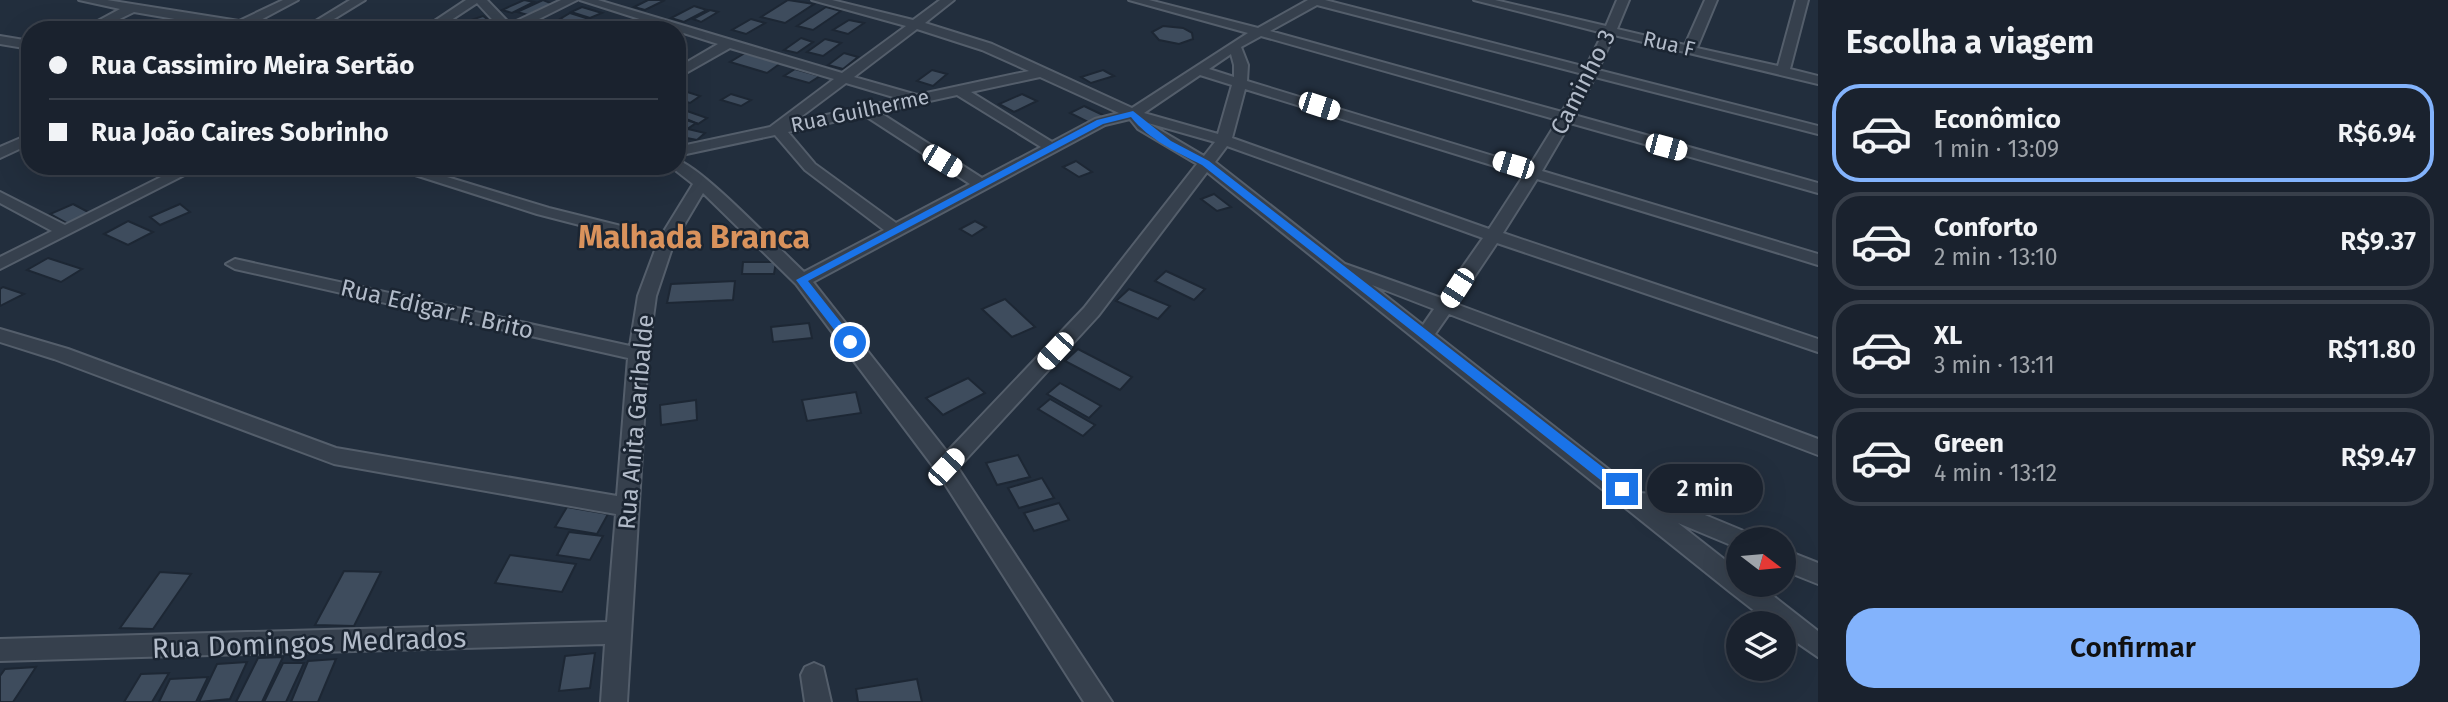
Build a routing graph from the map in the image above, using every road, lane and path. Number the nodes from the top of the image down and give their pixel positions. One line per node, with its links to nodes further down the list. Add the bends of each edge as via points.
1 (85, 0): 18 (street)
2 (289, 0): 21 (street)
3 (359, 0): 22 (street)
4 (474, 0): 23 (street)
5 (480, 0): 24 (street)
6 (571, 0): 25 (street)
7 (586, 0): 26 (street)
8 (818, 0): 27 (street)
9 (948, 0): 27 (street)
10 (1135, 0): 30 (street)
11 (1176, 0): 28 (street)
12 (1316, 0): 28 (street); 41 (street)
13 (1480, 0): 17 (street, Rua F)
14 (1623, 0): 31 (street, Caminho 3)
15 (1711, 0): 36 (street)
16 (1802, 0): 39 (street)
17 (1526, 5): 31 (street, Rua F)
18 (132, 8): 19 (street); 20 (street)
19 (105, 21)
20 (200, 21)
21 (249, 21)
22 (323, 21)
23 (442, 21)
24 (501, 21)
25 (526, 21)
26 (658, 21)
27 (916, 24): 40 (street, via 987,47); 42 (street)
28 (1275, 24): 30 (street)
29 (686, 29): 33 (street)
30 (1260, 31): 35 (street); 49 (street)
31 (1611, 31): 36 (street, Rua F); 41 (street, Caminho 3)
32 (0, 40): 34 (street)
33 (731, 42): 37 (street); 42 (street)
34 (21, 44)
35 (1234, 46): 38 (street); 43 (street, via 1241,65)
36 (1690, 49): 39 (street, Rua F)
37 (686, 69)
38 (1198, 70): 43 (street); 48 (street)
39 (1783, 71): 44 (street, Rua F)
40 (1043, 72): 45 (street, Rua Guilherme); 48 (street)
41 (1591, 73): 49 (street, Caminho 3); 51 (street)
42 (844, 76): 46 (street); 50 (street)
43 (1240, 80): 52 (street); 59 (street)
44 (1818, 80)
45 (958, 90): 46 (street, Rua Guilherme); 54 (street)
46 (915, 100): 47 (street, Rua Guilherme)
47 (866, 110): 50 (street, Rua Guilherme); 63 (street)
48 (1133, 114): 52 (street); 54 (street, via 1100,122); 57 (street, via 1168,143)
49 (1564, 120): 59 (street, Caminho 3); 64 (street)
50 (777, 128): 55 (street, Rua Guilherme); 66 (street, via 810,166)
51 (1818, 130)
52 (1224, 140): 57 (street); 68 (street)
53 (21, 142): 56 (street)
54 (1052, 148): 63 (street)
55 (686, 150)
56 (0, 153)
57 (1206, 163): 71 (street); 81 (street, via 1091,313)
58 (686, 172): 62 (street)
59 (1535, 172): 68 (street, Caminho 3); 70 (street)
60 (177, 175): 67 (street)
61 (424, 175): 69 (street)
62 (701, 183): 69 (street, Rua Anita Garibalde); 74 (street)
63 (982, 185): 66 (street)
64 (1818, 188)
65 (0, 197): 67 (street)
66 (893, 229): 74 (street)
67 (64, 231): 72 (street)
68 (1491, 235): 75 (street, Caminho 3); 78 (street)
69 (666, 242): 79 (street, Rua Anita Garibalde, via 647,296)
70 (1818, 260)
71 (1329, 262): 75 (street); 77 (street)
72 (0, 264)
73 (236, 264): 79 (street, Rua Edigar F. Brito)
74 (802, 280): 81 (street)
75 (1445, 306): 77 (street, Caminho 3); 80 (street)
76 (0, 335): 83 (street, via 334,456)
77 (1424, 337): 82 (street)
78 (1818, 346)
79 (638, 355): 83 (street, Rua Anita Garibalde)
80 (1818, 447)
81 (946, 467): 95 (street)
82 (1622, 489): 84 (street); 86 (street)
83 (629, 507): 89 (street, Rua Anita Garibalde)
84 (1726, 534)
85 (1796, 565): 87 (street)
86 (1726, 574)
87 (1818, 574)
88 (1755, 597): 90 (street)
89 (617, 634): 91 (street, Rua Domingos Medrados); 93 (street, Rua Anita Garibalde)
90 (1818, 646)
91 (0, 650)
92 (814, 675): 94 (street)
93 (614, 702)
94 (818, 702)
95 (1099, 702)

